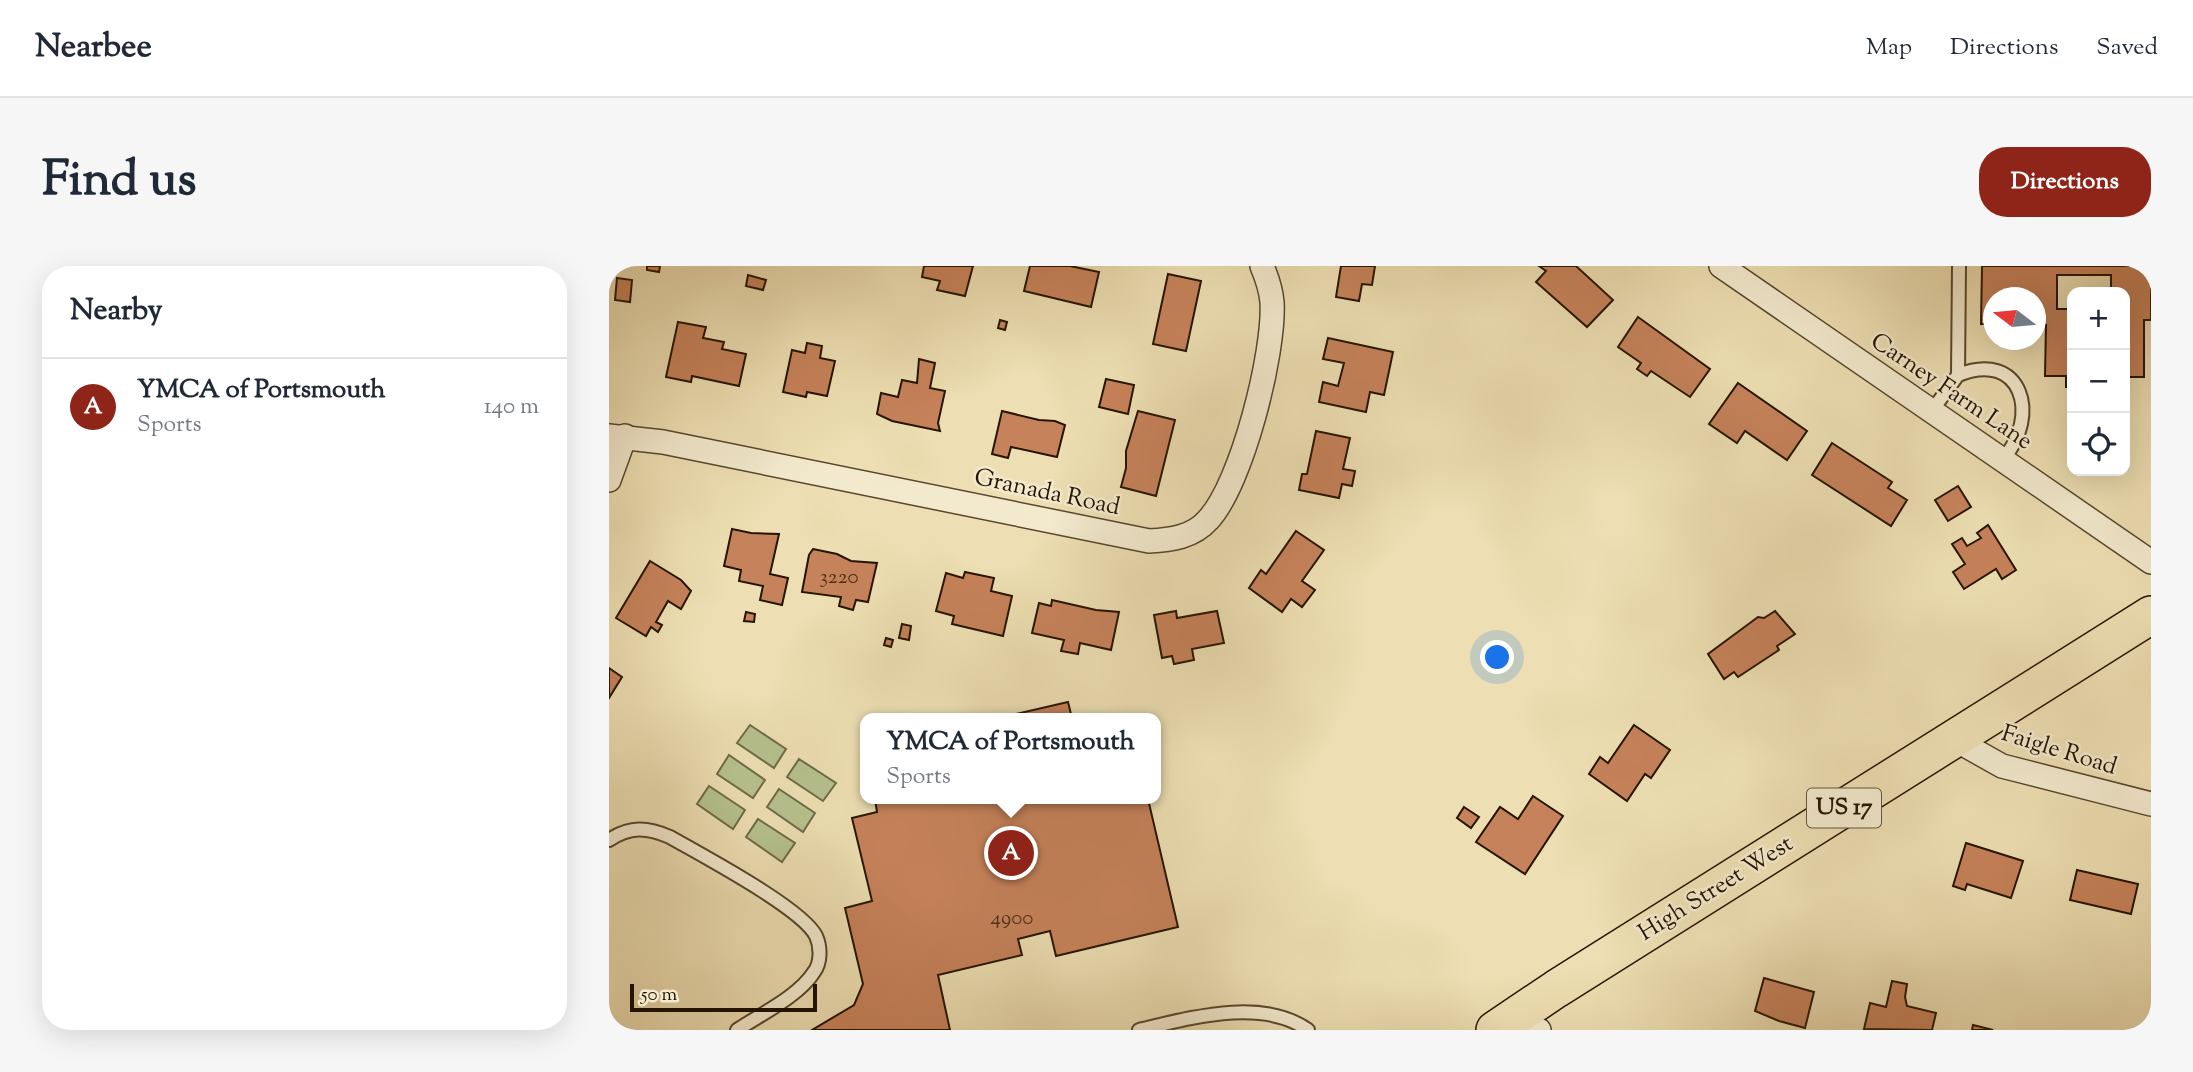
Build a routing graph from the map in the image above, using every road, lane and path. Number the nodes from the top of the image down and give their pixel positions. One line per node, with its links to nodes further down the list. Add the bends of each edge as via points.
1 (1262, 266): 6 (street, Granada Road, via 1272,304 1268,349 1242,453 1219,507 1189,534 1170,540 1149,541)
2 (1721, 266): 5 (street, Carney Farm Lane)
3 (1959, 266): 4 (lane)
4 (1958, 375): 5 (lane); 7 (lane, via 1989,369 2016,385 2024,412 2019,434)
5 (1931, 412): 7 (street, Carney Farm Lane)
6 (617, 436): 8 (street)
7 (2003, 459): 9 (street, Carney Farm Lane)
8 (609, 480)
9 (2151, 562)
10 (2151, 615): 11 (main road, High Street West / US 17)
11 (1954, 739): 12 (street, Faigle Road, via 2002,766); 14 (main road, High Street West / US 17, via 1567,982)
12 (2151, 804)
13 (609, 840): 15 (lane, via 634,828 655,830 796,914 816,935 820,951 815,971 800,989)
14 (1515, 1027)
15 (737, 1030)
16 (1139, 1030): 17 (lane, via 1240,1012 1268,1013)
17 (1308, 1030)

